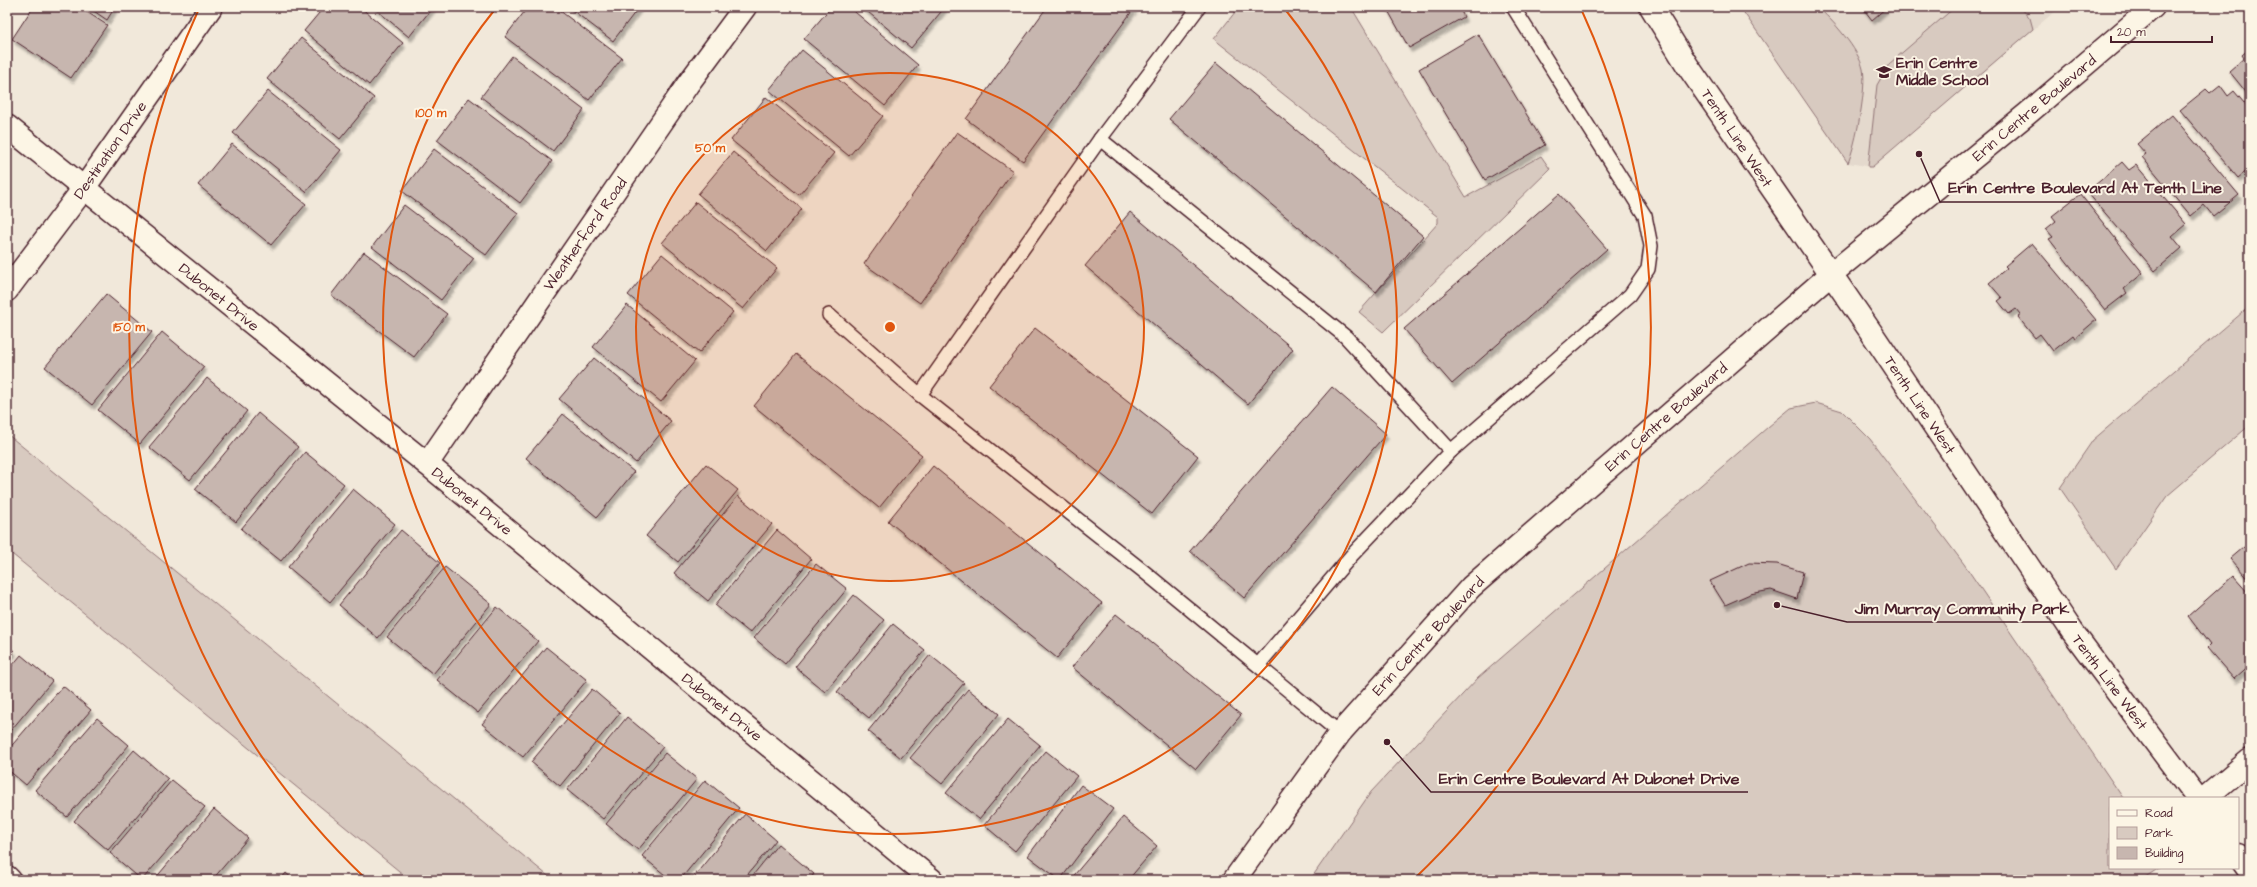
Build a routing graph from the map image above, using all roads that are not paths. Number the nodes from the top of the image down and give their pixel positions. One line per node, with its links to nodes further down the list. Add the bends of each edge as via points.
1 (211, 7): 9 (street, Destination Drive)
2 (745, 7): 15 (street, Weatherford Road, via 688,84)
3 (1199, 7): 8 (lane)
4 (1513, 7): 14 (lane, via 1645,216 1651,246 1648,269 1630,295)
5 (1651, 7): 10 (street, Tenth Line West, via 1687,65)
6 (2153, 7): 10 (street, Erin Centre Boulevard, via 2028,114)
7 (7, 126): 9 (street, Dubonet Drive)
8 (1100, 139): 13 (lane); 14 (lane, via 1346,337)
9 (84, 188): 11 (street, Destination Drive); 15 (street, Dubonet Drive)
10 (1830, 275): 17 (street, Erin Centre Boulevard, via 1470,587); 19 (street, Tenth Line West, via 2072,631)
11 (7, 290)
12 (829, 315): 13 (lane)
13 (920, 395): 16 (lane)
14 (1451, 451): 16 (lane, via 1352,555)
15 (427, 464): 25 (street, Dubonet Drive)
16 (1259, 664): 17 (lane)
17 (1340, 733): 26 (street, Erin Centre Boulevard)
18 (2250, 760): 20 (street)
19 (2196, 797)
20 (2207, 797)
21 (2239, 856): 22 (street)
22 (2250, 872)
23 (7, 878): 24 (street)
24 (10, 880)
25 (932, 880)
26 (1234, 880)

